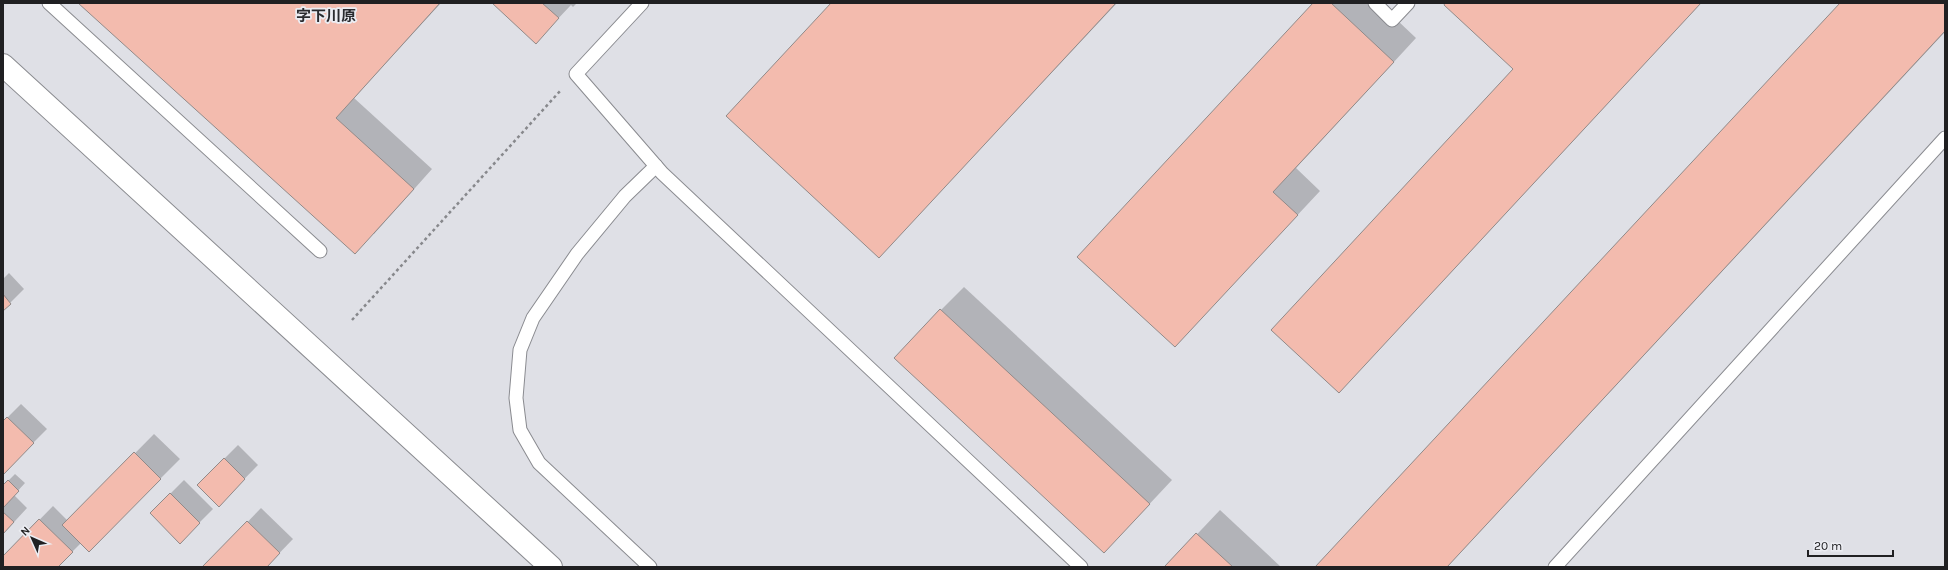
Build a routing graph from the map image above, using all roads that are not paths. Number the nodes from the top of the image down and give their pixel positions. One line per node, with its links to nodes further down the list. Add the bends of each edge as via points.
1 (49, 3): 8 (lane)
2 (642, 3): 7 (lane, via 576,74)
3 (1375, 3): 4 (lane, via 1392,20)
4 (1408, 3)
5 (3, 65): 9 (street)
6 (1945, 138): 12 (lane)
7 (656, 166): 10 (lane, via 625,196 577,254 534,318 520,350 516,398 520,430 539,463); 11 (lane)
8 (320, 251)
9 (551, 567)
10 (650, 567)
11 (1081, 567)
12 (1555, 567)

